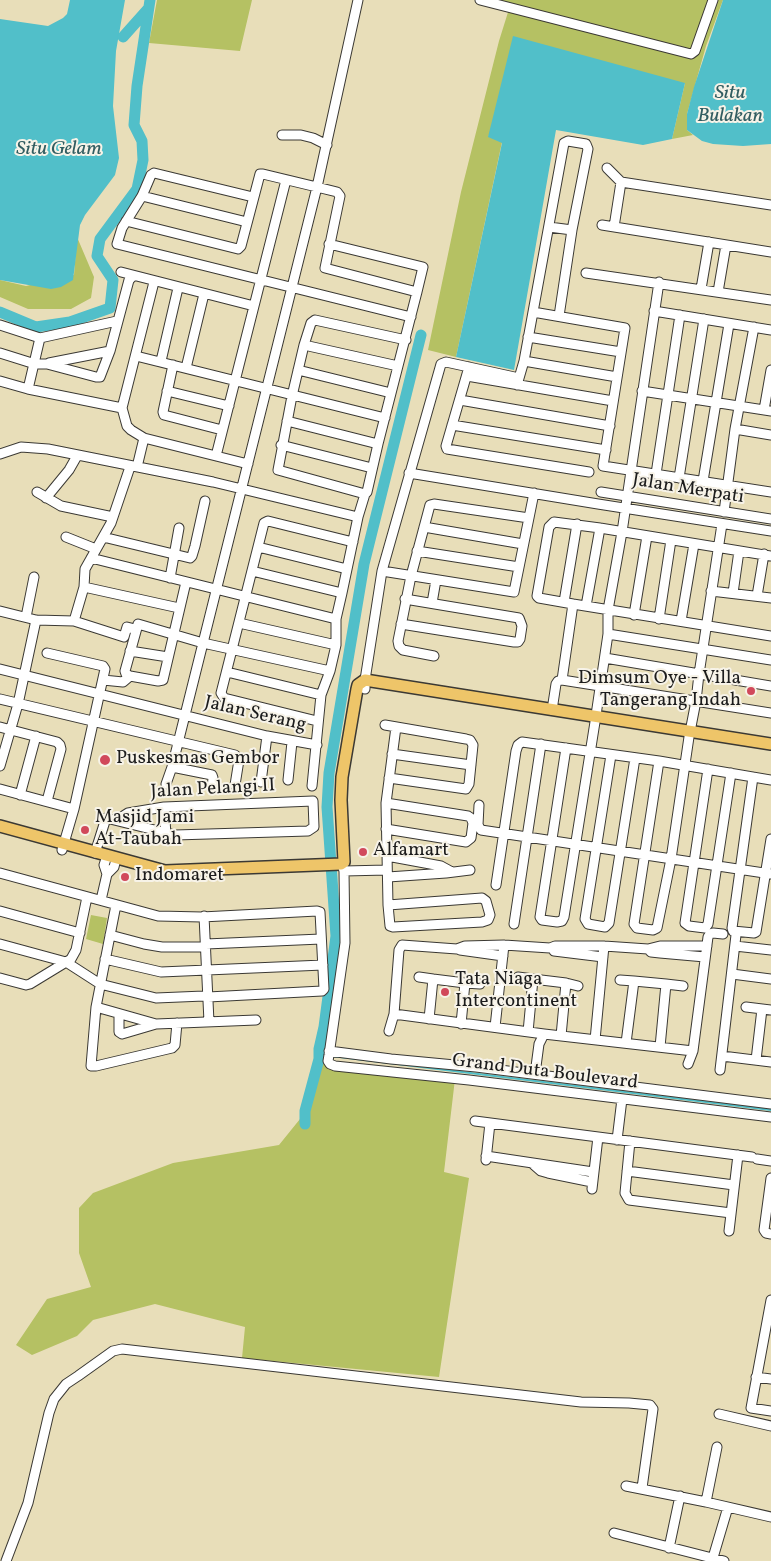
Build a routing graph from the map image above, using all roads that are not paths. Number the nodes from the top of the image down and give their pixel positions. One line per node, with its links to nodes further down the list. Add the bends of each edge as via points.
1 (358, 0): 5 (street)
2 (480, 0): 3 (street, via 690,54 695,51)
3 (713, 0)
4 (282, 136): 5 (street, via 301,135)
5 (328, 144): 9 (street)
6 (607, 168): 8 (street)
7 (286, 180): 9 (street); 11 (street, via 259,175); 26 (street)
8 (621, 182): 12 (street); 17 (street)
9 (317, 187): 20 (street, via 337,192 340,196); 30 (street)
10 (142, 196): 11 (street, via 151,175 156,172); 13 (street); 14 (street)
11 (253, 197): 14 (street)
12 (771, 205)
13 (126, 221): 14 (street, via 236,249 241,246); 26 (street, via 118,245)
14 (247, 222)
15 (602, 225): 17 (street)
16 (550, 227): 18 (street); 18 (street, via 564,143 576,142 586,144 588,148); 38 (street)
17 (614, 227): 19 (street)
18 (572, 230): 39 (street)
19 (709, 242): 21 (street); 31 (street)
20 (329, 244): 32 (street, via 325,269); 32 (street, via 423,267)
21 (726, 245): 22 (street); 33 (street)
22 (771, 252)
23 (121, 272): 25 (street)
24 (586, 273): 28 (street)
25 (133, 276): 27 (street); 43 (street, via 128,280)
26 (262, 280): 30 (street); 36 (street)
27 (154, 282): 29 (street); 55 (street)
28 (659, 282): 31 (street); 37 (street)
29 (178, 288): 34 (street); 56 (street)
30 (292, 288): 41 (street); 70 (street)
31 (702, 289): 33 (street)
32 (417, 292): 41 (street)
33 (718, 292): 35 (street)
34 (204, 294): 36 (street); 62 (street)
35 (771, 300)
36 (254, 306): 67 (street)
37 (654, 311): 40 (street); 73 (street)
38 (533, 312): 39 (street); 48 (street)
39 (559, 316): 53 (street, via 625,328)
40 (680, 316): 42 (street); 75 (street)
41 (411, 317): 50 (street)
42 (704, 320): 44 (street); 77 (street)
43 (117, 321): 49 (street); 52 (street)
44 (729, 324): 46 (street); 80 (street)
45 (0, 325): 49 (street)
46 (754, 327): 47 (street); 82 (street)
47 (771, 330)
48 (528, 337): 53 (street); 57 (street)
49 (40, 338): 58 (street)
50 (406, 340): 51 (street, via 315,320); 61 (street)
51 (304, 345): 61 (street); 63 (street)
52 (110, 351): 59 (street); 59 (street, via 99,377)
53 (621, 352): 66 (street)
54 (0, 353): 58 (street)
55 (136, 356): 56 (street); 83 (street)
56 (161, 361): 60 (street)
57 (524, 361): 66 (street); 69 (street)
58 (35, 364): 59 (street); 71 (street)
59 (46, 364)
60 (173, 365): 62 (street); 72 (street)
61 (398, 366): 74 (street)
62 (186, 368): 67 (street)
63 (298, 370): 74 (street); 76 (street)
64 (771, 370): 84 (street)
65 (468, 372): 69 (street); 78 (street); 104 (street, via 446,362 441,364)
66 (617, 377): 79 (street)
67 (234, 380): 70 (street); 81 (street)
68 (0, 381): 71 (street)
69 (518, 382): 79 (street)
70 (266, 389): 76 (street); 99 (street)
71 (28, 390): 83 (street)
72 (167, 391): 81 (street); 89 (street, via 165,416)
73 (642, 391): 75 (street); 102 (street)
74 (391, 393): 85 (street)
75 (668, 395): 77 (street); 105 (street)
76 (292, 396): 85 (street); 86 (street)
77 (692, 398): 80 (street); 106 (street)
78 (460, 400): 87 (street); 88 (street)
79 (613, 401): 88 (street)
80 (716, 402): 82 (street); 107 (street)
81 (229, 406): 89 (street)
82 (740, 406): 84 (street); 90 (street)
83 (122, 408): 92 (street, via 127,426)
84 (767, 410)
85 (385, 418): 93 (street)
86 (287, 421): 93 (street); 94 (street)
87 (452, 425): 95 (street); 103 (street, via 447,449)
88 (610, 426): 95 (street)
89 (222, 430): 98 (street)
90 (735, 430): 91 (street); 108 (street)
91 (771, 435)
92 (144, 438): 98 (street); 100 (street)
93 (378, 444): 101 (street)
94 (282, 445): 101 (street); 114 (street, via 277,465 279,471)
95 (606, 450): 102 (street, via 603,466)
96 (0, 454): 97 (street, via 28,447)
97 (77, 456): 100 (street); 116 (street)
98 (216, 456): 99 (street)
99 (248, 464): 109 (street)
100 (134, 467): 109 (street); 120 (street)
101 (372, 468): 114 (street)
102 (631, 470): 105 (street); 115 (street)
103 (590, 472)
104 (409, 473): 113 (street); 149 (street)
105 (656, 474): 106 (street)
106 (679, 478): 107 (street)
107 (703, 481): 108 (street)
108 (727, 486): 112 (street); 119 (street)
109 (242, 489): 121 (street); 156 (street)
110 (37, 492): 116 (street)
111 (601, 492): 115 (street, Jalan Merpati)
112 (771, 492)
113 (534, 493): 118 (street); 122 (street)
114 (365, 494): 121 (street)
115 (626, 496): 118 (street); 119 (street, Jalan Merpati)
116 (46, 498): 120 (street, via 61,506)
117 (205, 501): 143 (street, via 192,556)
118 (624, 508): 125 (street); 130 (street)
119 (724, 512): 123 (street, Jalan Merpati)
120 (114, 517): 133 (street)
121 (358, 517): 135 (street)
122 (528, 518): 126 (street, via 431,504); 136 (street)
123 (771, 519)
124 (577, 524): 128 (street); 165 (street); 165 (street, via 552,523 549,527 537,596)
125 (722, 524): 129 (street); 139 (street)
126 (424, 526): 136 (street); 141 (street)
127 (179, 528): 143 (street)
128 (600, 528): 130 (street); 166 (street)
129 (771, 531)
130 (622, 532): 131 (street); 168 (street)
131 (647, 536): 134 (street); 170 (street)
132 (66, 537): 140 (street)
133 (103, 537): 140 (street); 143 (street)
134 (671, 540): 137 (street); 172 (street)
135 (353, 542): 138 (street, via 267,521); 147 (street)
136 (523, 544): 146 (street)
137 (694, 544): 139 (street); 176 (street)
138 (258, 547): 147 (street); 148 (street)
139 (718, 548): 142 (street); 157 (street)
140 (96, 549): 145 (street)
141 (417, 551): 146 (street); 150 (street)
142 (739, 551): 144 (street); 159 (street)
143 (174, 553): 152 (street)
144 (767, 555): 161 (street)
145 (91, 558): 152 (street); 155 (street, via 84,572)
146 (519, 567): 153 (street, via 513,592)
147 (347, 569): 158 (street)
148 (252, 571): 158 (street); 160 (street)
149 (382, 571): 150 (street); 202 (street)
150 (410, 576): 153 (street); 163 (street)
151 (34, 577): 171 (street)
152 (170, 578): 154 (street)
153 (436, 580): 164 (street)
154 (186, 582): 156 (street); 167 (street)
155 (84, 587): 167 (street); 175 (street)
156 (216, 590): 160 (street); 184 (street)
157 (711, 591): 159 (street); 179 (street)
158 (342, 593): 173 (street)
159 (733, 594): 161 (street)
160 (246, 596): 173 (street); 177 (street)
161 (757, 596): 162 (street)
162 (771, 598)
163 (405, 599): 164 (street); 178 (street)
164 (432, 603): 178 (street, via 519,618 522,626 519,641)
165 (569, 603): 166 (street); 201 (street)
166 (586, 606): 168 (street)
167 (179, 608): 181 (street)
168 (608, 610): 170 (street); 182 (street)
169 (0, 611): 171 (street)
170 (634, 615): 172 (street)
171 (26, 617): 174 (street)
172 (659, 618): 176 (street)
173 (336, 619): 185 (street)
174 (36, 620): 175 (street); 198 (street)
175 (74, 621): 180 (street, via 124,637 127,627)
176 (681, 621): 179 (street)
177 (239, 623): 185 (street); 186 (street)
178 (401, 624): 190 (street, via 400,649)
179 (706, 625): 183 (street); 187 (street)
180 (135, 629): 181 (street, via 138,624); 188 (street)
181 (173, 634): 184 (street); 191 (street)
182 (608, 634): 187 (street); 192 (street)
183 (771, 636)
184 (203, 643): 186 (street); 212 (street)
185 (336, 645): 195 (street)
186 (232, 649): 195 (street); 196 (street)
187 (702, 649): 193 (street); 197 (street)
188 (130, 650): 191 (street); 199 (street, via 125,671)
189 (47, 653): 200 (street, via 104,666)
190 (434, 656)
191 (168, 657): 199 (street, via 160,682)
192 (605, 658): 197 (street); 203 (street)
193 (771, 660)
194 (0, 669): 198 (street, Jalan Serang)
195 (330, 670): 206 (street)
196 (227, 672): 206 (street); 214 (street, via 221,693 224,698)
197 (699, 674): 204 (street); 208 (street)
198 (25, 676): 205 (street, Jalan Serang); 209 (street)
199 (130, 676): 200 (street, via 123,682)
200 (103, 680): 205 (street)
201 (562, 680): 203 (street); 210 (street, via 556,684)
202 (365, 685): 210 (main road); 213 (main road, via 368,688); 278 (main road, via 348,784 347,866)
203 (600, 686): 208 (street); 213 (street)
204 (771, 686)
205 (100, 694): 212 (street, Jalan Serang); 215 (street)
206 (321, 695): 214 (street)
207 (0, 699): 209 (street)
208 (696, 701): 211 (street); 220 (street)
209 (18, 704): 215 (street); 219 (street)
210 (552, 710): 213 (main road)
211 (771, 713)
212 (185, 715): 222 (street, Jalan Serang); 223 (street)
213 (595, 719): 220 (main road); 230 (street)
214 (317, 721): 227 (street)
215 (94, 722): 223 (street); 257 (street)
216 (385, 725): 218 (street)
217 (0, 727): 219 (street)
218 (396, 727): 232 (street); 236 (street, via 470,740 474,748)
219 (10, 730): 221 (street); 231 (street)
220 (690, 734): 226 (main road); 229 (main road); 238 (street)
221 (36, 736): 252 (street); 253 (street, via 61,746)
222 (267, 736): 224 (street, Jalan Serang); 246 (street)
223 (178, 741): 239 (street); 248 (street, via 238,756)
224 (292, 742): 227 (street, Jalan Serang); 244 (street)
225 (541, 744): 228 (street); 262 (street, via 525,742 518,745); 264 (street)
226 (771, 744)
227 (317, 745): 249 (street)
228 (566, 748): 230 (street); 265 (street)
229 (771, 750)
230 (590, 752): 233 (street); 267 (street)
231 (2, 754): 237 (street)
232 (392, 754): 236 (street); 243 (street)
233 (612, 755): 234 (street); 269 (street)
234 (635, 758): 235 (street); 271 (street)
235 (660, 761): 238 (street); 272 (street)
236 (471, 765): 243 (street, via 468,788 465,789)
237 (0, 766)
238 (685, 766): 240 (street); 275 (street)
239 (172, 767): 247 (street); 251 (street, via 212,776)
240 (708, 770): 241 (street); 276 (street)
241 (731, 773): 242 (street); 277 (street)
242 (753, 777): 245 (street); 279 (street)
243 (389, 778): 254 (street)
244 (288, 780)
245 (771, 780)
246 (261, 782)
247 (166, 784)
248 (236, 785)
249 (312, 786)
250 (0, 789): 252 (street)
251 (212, 789)
252 (20, 795): 253 (street)
253 (46, 801): 257 (street)
254 (386, 803): 260 (street); 260 (street, via 473,820 470,839 466,842)
255 (479, 805): 262 (street, via 479,829)
256 (164, 807): 258 (street, Jalan Pelangi II, via 128,813); 263 (street); 263 (street, Jalan Pelangi II, via 313,801 314,827 310,831)
257 (74, 808): 268 (street)
258 (116, 820): 263 (street); 274 (street, via 106,818)
259 (0, 826): 268 (main road)
260 (386, 829): 273 (street)
261 (0, 833): 268 (main road)
262 (504, 833): 264 (street); 285 (street)
263 (166, 834)
264 (527, 836): 265 (street); 292 (street)
265 (552, 840): 267 (street); 267 (street, via 540,917 544,921 563,919)
266 (771, 840): 270 (street)
267 (575, 843): 269 (street)
268 (63, 847): 274 (main road)
269 (596, 847): 271 (street); 271 (street, via 585,920 588,924 605,927 609,924)
270 (770, 850): 283 (street)
271 (621, 851): 272 (street)
272 (645, 854): 275 (street); 275 (street, via 634,924 637,928 656,928)
273 (387, 856): 281 (street, via 441,866); 284 (street)
274 (108, 858): 278 (main road, via 170,872); 287 (street, via 113,869 107,874)
275 (671, 859): 276 (street)
276 (693, 862): 277 (street); 277 (street, via 685,923 689,926 704,928 708,924)
277 (717, 866): 279 (street)
278 (343, 868): 284 (street); 352 (street, via 345,943)
279 (740, 869): 283 (street); 283 (street, via 732,928 735,932 756,932)
280 (470, 870): 281 (street)
281 (452, 872): 284 (street)
282 (0, 873): 286 (street)
283 (768, 873)
284 (388, 874): 289 (street)
285 (496, 885)
286 (87, 897): 287 (street); 293 (street)
287 (101, 900): 288 (street)
288 (116, 905): 291 (street, via 158,916); 294 (street)
289 (388, 906): 289 (street, via 482,898 487,902 490,915 482,922 393,927 389,924)
290 (0, 911): 293 (street)
291 (203, 916): 297 (street, via 317,911 321,914); 300 (street)
292 (514, 924)
293 (80, 933): 312 (street, via 76,950)
294 (110, 934): 300 (street, via 162,947); 311 (street)
295 (724, 934): 302 (street, via 710,934)
296 (736, 935): 303 (street)
297 (321, 939): 300 (street); 313 (street)
298 (0, 944): 312 (street)
299 (504, 945): 304 (street); 306 (street); 308 (street)
300 (204, 946): 314 (street)
301 (604, 946): 304 (street); 305 (street); 309 (street)
302 (707, 946): 305 (street); 310 (street)
303 (735, 946): 307 (street); 315 (street)
304 (550, 948): 309 (street)
305 (648, 948): 310 (street, via 651,952)
306 (457, 949): 308 (street); 336 (street, via 400,947)
307 (771, 950)
308 (503, 956): 343 (street)
309 (603, 957): 348 (street)
310 (705, 957): 351 (street)
311 (105, 959): 314 (street, via 152,971); 324 (street)
312 (66, 962): 317 (street, via 29,984); 324 (street)
313 (323, 965): 314 (street); 331 (street, via 324,989 321,992)
314 (205, 971): 331 (street)
315 (732, 974): 319 (street); 353 (street)
316 (419, 977): 320 (street)
317 (0, 978)
318 (518, 978): 321 (street)
319 (771, 978)
320 (433, 979): 325 (street); 337 (street)
321 (533, 979): 326 (street); 345 (street)
322 (620, 980): 323 (street)
323 (634, 981): 328 (street); 349 (street)
324 (99, 983): 331 (street, via 156,998); 332 (street)
325 (465, 983): 327 (street); 342 (street)
326 (566, 983): 329 (street); 347 (street)
327 (480, 984)
328 (666, 984): 330 (street); 350 (street)
329 (578, 986)
330 (683, 986)
331 (206, 997): 339 (street)
332 (96, 1007): 335 (street); 340 (street, via 90,1064 93,1066 172,1048)
333 (746, 1007): 334 (street)
334 (766, 1009): 354 (street)
335 (120, 1014): 341 (street); 341 (street, via 121,1034)
336 (394, 1014): 337 (street); 344 (street)
337 (429, 1019): 342 (street)
338 (256, 1020): 339 (street)
339 (207, 1022): 340 (street)
340 (177, 1023): 341 (street)
341 (156, 1024)
342 (461, 1024): 343 (street)
343 (495, 1028): 345 (street)
344 (389, 1031)
345 (528, 1032): 346 (street)
346 (544, 1034): 347 (street); 359 (street, via 539,1044)
347 (561, 1036): 348 (street)
348 (594, 1040): 349 (street)
349 (626, 1043): 350 (street)
350 (660, 1047): 351 (street)
351 (693, 1051): 356 (street)
352 (329, 1055): 358 (street, Grand Duta Boulevard, via 391,1060); 358 (street, Grand Duta Boulevard, via 330,1064 336,1066)
353 (722, 1056): 354 (street); 357 (street)
354 (756, 1060): 355 (street)
355 (771, 1062)
356 (688, 1064)
357 (720, 1070)
358 (472, 1074): 359 (street, Grand Duta Boulevard); 361 (street, Grand Duta Boulevard)
359 (535, 1074): 362 (street, Grand Duta Boulevard)
360 (771, 1097): 363 (street)
361 (619, 1099): 362 (street, Grand Duta Boulevard); 368 (street)
362 (699, 1102): 363 (street, Grand Duta Boulevard); 364 (street, Grand Duta Boulevard)
363 (771, 1104)
364 (771, 1117)
365 (475, 1121): 366 (street)
366 (490, 1123): 367 (street); 372 (street, via 486,1158)
367 (598, 1137): 368 (street); 373 (street)
368 (614, 1139): 369 (street)
369 (630, 1141): 370 (street); 374 (street)
370 (738, 1155): 371 (street); 376 (street)
371 (771, 1161)
372 (533, 1164): 373 (street); 373 (street, via 541,1171 592,1185)
373 (593, 1172)
374 (627, 1172): 376 (street); 378 (street, via 625,1193 629,1200)
375 (771, 1178): 377 (street)
376 (734, 1185): 378 (street)
377 (770, 1198): 380 (street, via 764,1230)
378 (731, 1212): 379 (street)
379 (729, 1231)
380 (771, 1234)
381 (771, 1305): 382 (street)
382 (767, 1341): 383 (street)
383 (756, 1377): 384 (street); 385 (street)
384 (771, 1379)
385 (751, 1408): 386 (street); 388 (street)
386 (771, 1411)
387 (719, 1414): 388 (street)
388 (747, 1422): 389 (street)
389 (771, 1426)
390 (717, 1447): 394 (street)
391 (626, 1486): 392 (street)
392 (642, 1488): 393 (street); 400 (street, via 653,1409 650,1405 581,1402 122,1349 113,1351 66,1384 54,1399 28,1504)
393 (680, 1496): 394 (street); 398 (street)
394 (706, 1502): 395 (street)
395 (728, 1507): 396 (street); 399 (street)
396 (771, 1517)
397 (614, 1533): 398 (street)
398 (669, 1548): 399 (street)
399 (713, 1560): 401 (street)
400 (6, 1561)
401 (724, 1561)

